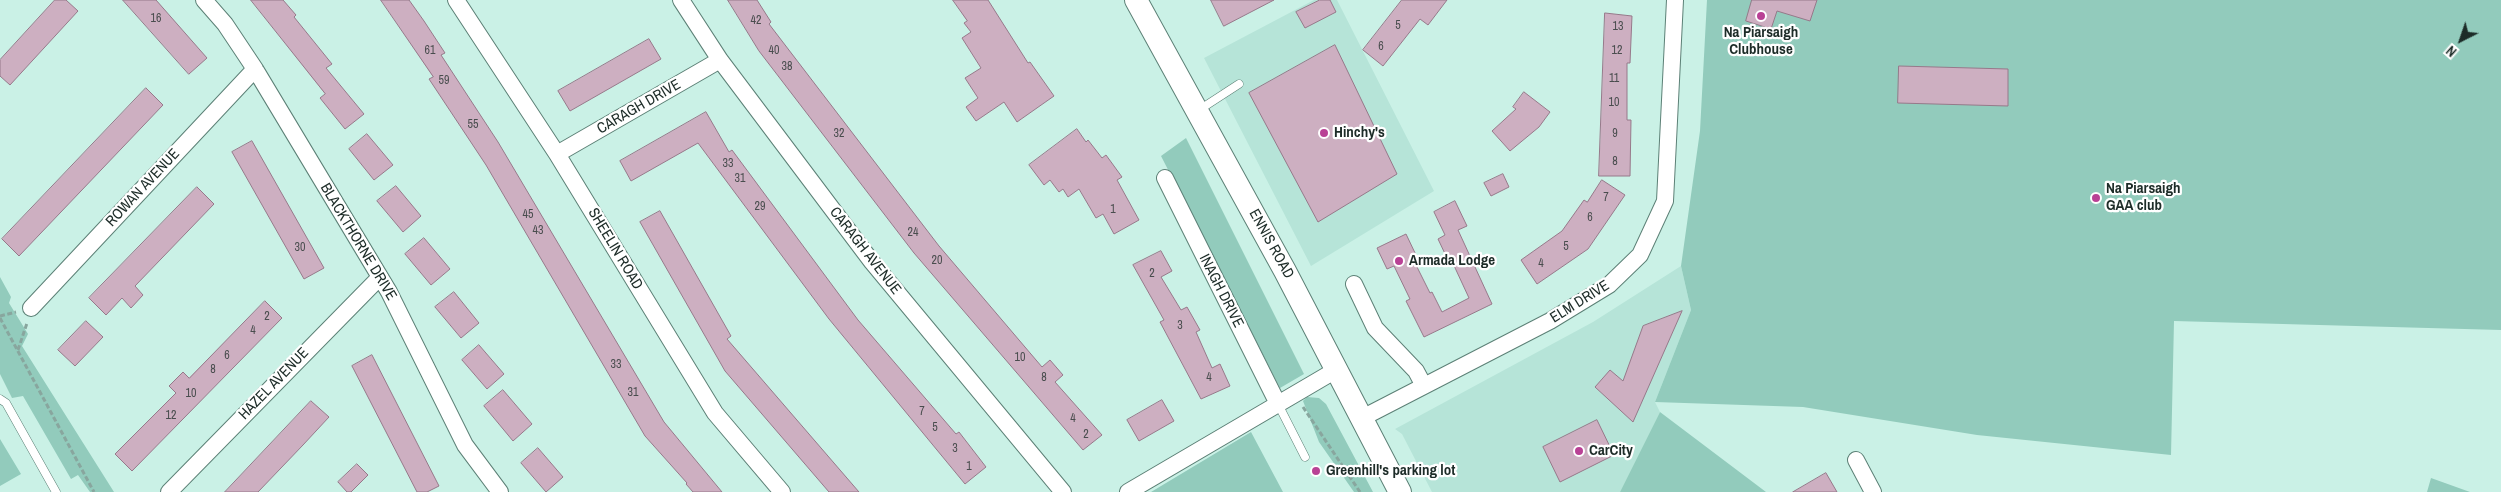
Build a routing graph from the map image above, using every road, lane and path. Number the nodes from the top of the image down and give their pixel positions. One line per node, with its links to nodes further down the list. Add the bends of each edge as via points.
1 (204, 0): 7 (street, BLACKTHORNE DRIVE, via 225,24)
2 (456, 0): 10 (street, SHEELIN ROAD)
3 (680, 0): 6 (street, CARAGH AVENUE)
4 (1136, 0): 9 (main road, ENNIS ROAD)
5 (1675, 0): 17 (street, ELM DRIVE, via 1665,201 1640,255 1609,286 1550,321)
6 (720, 60): 10 (street, CARAGH DRIVE); 29 (street, CARAGH AVENUE, via 872,262)
7 (255, 69): 12 (street, BLACKTHORNE DRIVE); 14 (street, ROWAN AVENUE)
8 (1239, 84): 9 (lane)
9 (1197, 111): 16 (main road, ENNIS ROAD)
10 (558, 154): 28 (street, SHEELIN ROAD, via 715,414)
11 (1165, 178): 20 (street, INAGH DRIVE)
12 (380, 277): 24 (street, BLACKTHORNE DRIVE, via 465,445); 27 (street, HAZEL AVENUE)
13 (1354, 284): 17 (street, via 1375,328 1416,371)
14 (31, 308)
15 (0, 318): 26 (path)
16 (1336, 370): 18 (street); 21 (main road, ENNIS ROAD)
17 (1424, 386): 21 (street, ELM DRIVE)
18 (1295, 394): 20 (street); 31 (path)
19 (0, 399): 25 (lane, via 6,403)
20 (1278, 404): 22 (lane); 30 (street)
21 (1362, 418): 32 (main road, ENNIS ROAD)
22 (1305, 457)
23 (1856, 460): 33 (street)
24 (495, 490)
25 (56, 492)
26 (94, 492)
27 (168, 492)
28 (782, 492)
29 (1063, 492)
30 (1128, 492)
31 (1360, 492)
32 (1400, 492)
33 (1873, 492)

